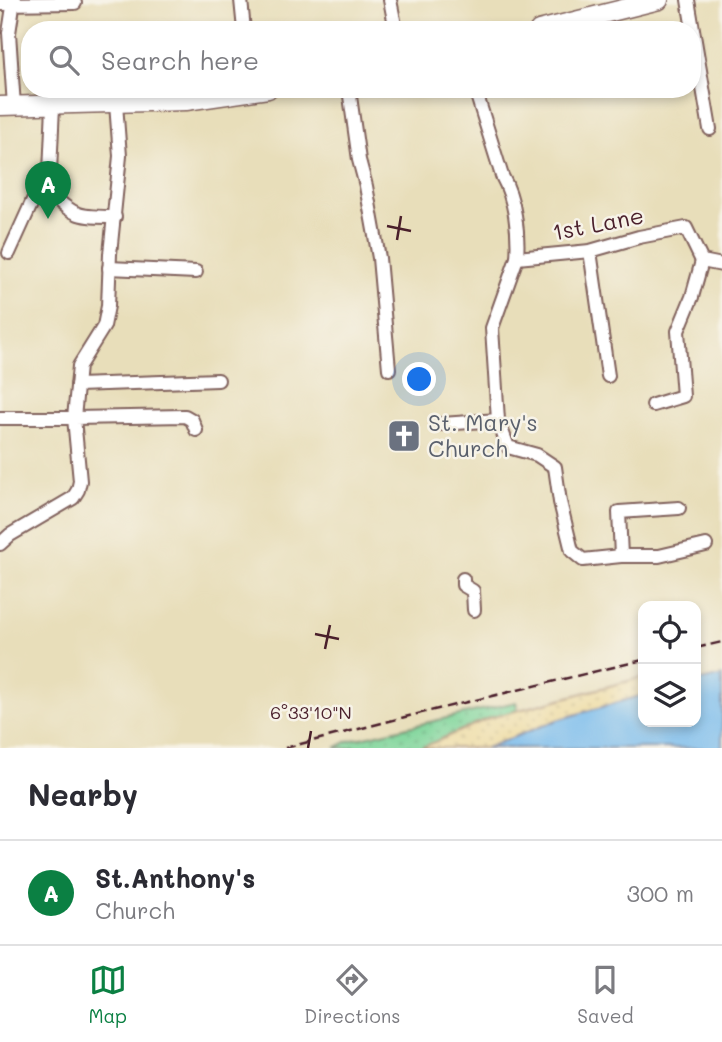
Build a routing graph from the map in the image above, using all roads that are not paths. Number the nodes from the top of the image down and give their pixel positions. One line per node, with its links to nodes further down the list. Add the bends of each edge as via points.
1 (241, 0): 9 (street)
2 (390, 0): 10 (street)
3 (659, 0): 8 (highway)
4 (688, 0): 12 (street)
5 (14, 3): 6 (street); 7 (street); 18 (street)
6 (75, 3)
7 (0, 4)
8 (604, 6): 11 (highway)
9 (243, 21)
10 (394, 21)
11 (563, 21)
12 (692, 21)
13 (701, 76): 20 (street)
14 (205, 98): 17 (highway)
15 (350, 98): 30 (street, via 379,258)
16 (478, 98): 25 (street, via 509,187)
17 (116, 104): 19 (highway); 22 (street, via 120,156)
18 (7, 106): 19 (highway)
19 (53, 106): 21 (street)
20 (710, 129)
21 (46, 190): 22 (street, via 83,217); 24 (street, via 33,200)
22 (115, 217): 28 (street)
23 (590, 251): 25 (street, 1st Lane); 26 (street, 1st Lane, via 686,228); 31 (street)
24 (9, 253)
25 (517, 258): 37 (street, via 492,328)
26 (702, 261): 27 (street); 34 (street, via 678,331 682,396)
27 (722, 265)
28 (109, 268): 29 (street); 33 (street, via 104,326 79,366)
29 (196, 272)
30 (389, 369)
31 (608, 376)
32 (218, 380): 33 (street)
33 (77, 385): 36 (street)
34 (653, 405)
35 (0, 418): 36 (street)
36 (74, 418): 39 (street, via 185,416); 41 (street, via 79,490)
37 (498, 420): 38 (street); 43 (street, via 508,447 537,455 555,467 572,551 583,560)
38 (442, 425)
39 (196, 430)
40 (679, 508): 43 (street, via 619,512)
41 (0, 544)
42 (706, 545): 43 (street, via 659,556)
43 (621, 556)
44 (463, 579): 45 (street, via 463,585 472,591)
45 (474, 610)

